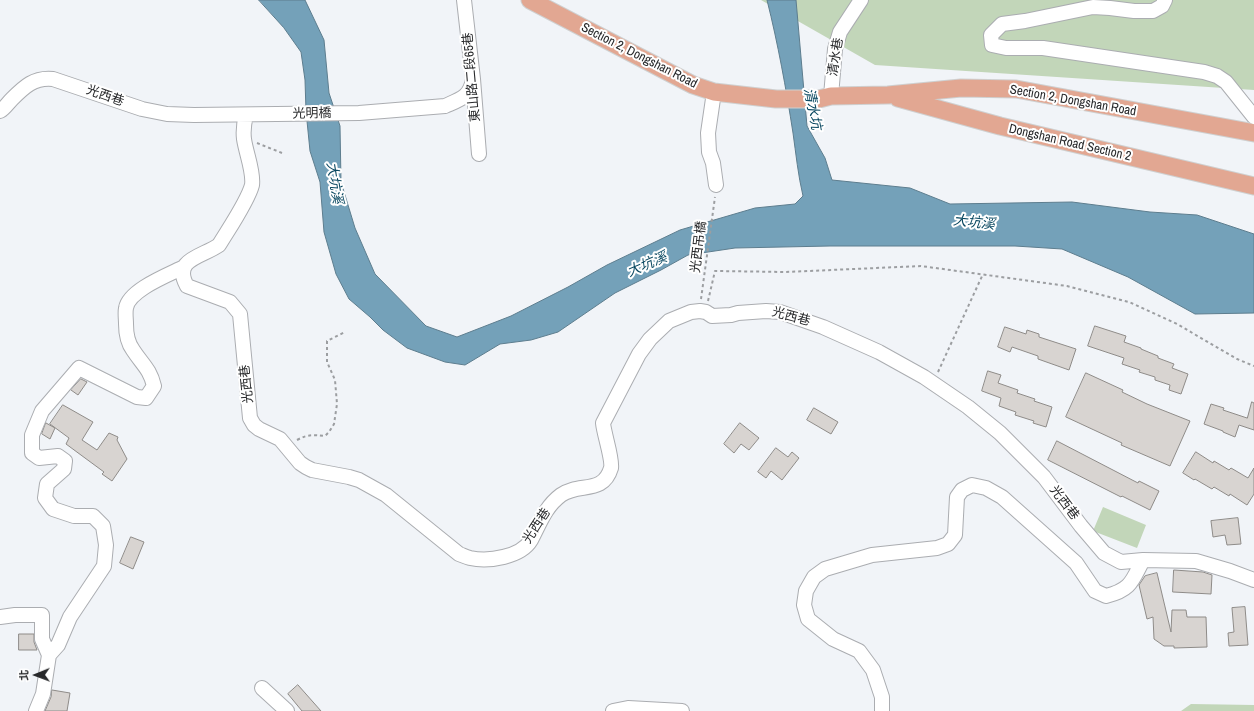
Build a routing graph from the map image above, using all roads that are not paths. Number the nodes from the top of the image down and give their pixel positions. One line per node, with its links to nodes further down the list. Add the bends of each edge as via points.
1 (464, 0): 5 (lane, 東山路二段65巷)
2 (530, 0): 6 (main road, Section 2, Dongshan Road, via 693,85)
3 (861, 0): 8 (lane, 清水巷, via 840,32)
4 (1165, 0): 12 (lane, via 1162,6 1153,11 1093,7 1002,24 991,35 992,45 1006,48 1043,48 1204,72 1226,82)
5 (473, 79): 10 (lane, 光明橋, via 472,88 467,94 445,106 359,113); 14 (lane, 東山路二段65巷)
6 (714, 92): 8 (main road, Section 2, Dongshan Road, via 776,99); 15 (lane, via 708,134)
7 (888, 95): 8 (main road, Section 2, Dongshan Road); 13 (main road, Section 2, Dongshan Road, via 961,88 1016,89); 16 (main road, Dongshan Road Section 2, via 1000,126)
8 (825, 98)
9 (0, 111): 11 (lane, 光西巷, via 31,82 45,78 142,109 167,114)
10 (264, 114): 11 (lane, 光西巷)
11 (246, 115): 17 (lane, via 244,139 252,184 248,197 218,245 188,261)
12 (1254, 118)
13 (1254, 133)
14 (479, 154)
15 (716, 185)
16 (1254, 186)
17 (184, 267): 18 (lane, 光西巷, via 183,274 187,286 230,302 240,314 250,418 254,425 280,439 306,467 359,480 386,495 459,554 470,558 490,559 516,553 530,541 541,518 562,494 601,484 612,466 603,423 639,354 650,339 669,322 691,312 703,311 712,316 766,311 780,312 823,326 879,352 933,383 1000,433 1044,477 1104,553 1121,562); 21 (lane, via 142,289 130,298 126,308 126,334 132,349 147,367 154,386 146,398 136,397 79,368 42,410 32,434 32,453 39,458 58,456 65,461 64,469 47,484 45,498 53,509 74,516 93,516 103,526 106,544 104,566 70,617 58,644)
18 (1143, 560): 19 (lane, 光西巷, via 1196,561); 27 (lane, via 1130,585 1117,594 1106,596 1095,591 1076,563 1002,497 986,488 972,485 962,490 957,498 955,534 948,544 937,548 872,555 825,569 814,577 806,591 804,605 808,619 833,639 859,651 873,670 882,697)
19 (1254, 580)
20 (0, 617): 21 (lane, via 15,614 42,615 42,640)
21 (49, 655): 23 (lane, via 43,694)
22 (262, 688): 24 (lane)
23 (36, 711)
24 (287, 711)
25 (613, 711): 26 (lane, via 628,708)
26 (682, 711)
27 (882, 711)

